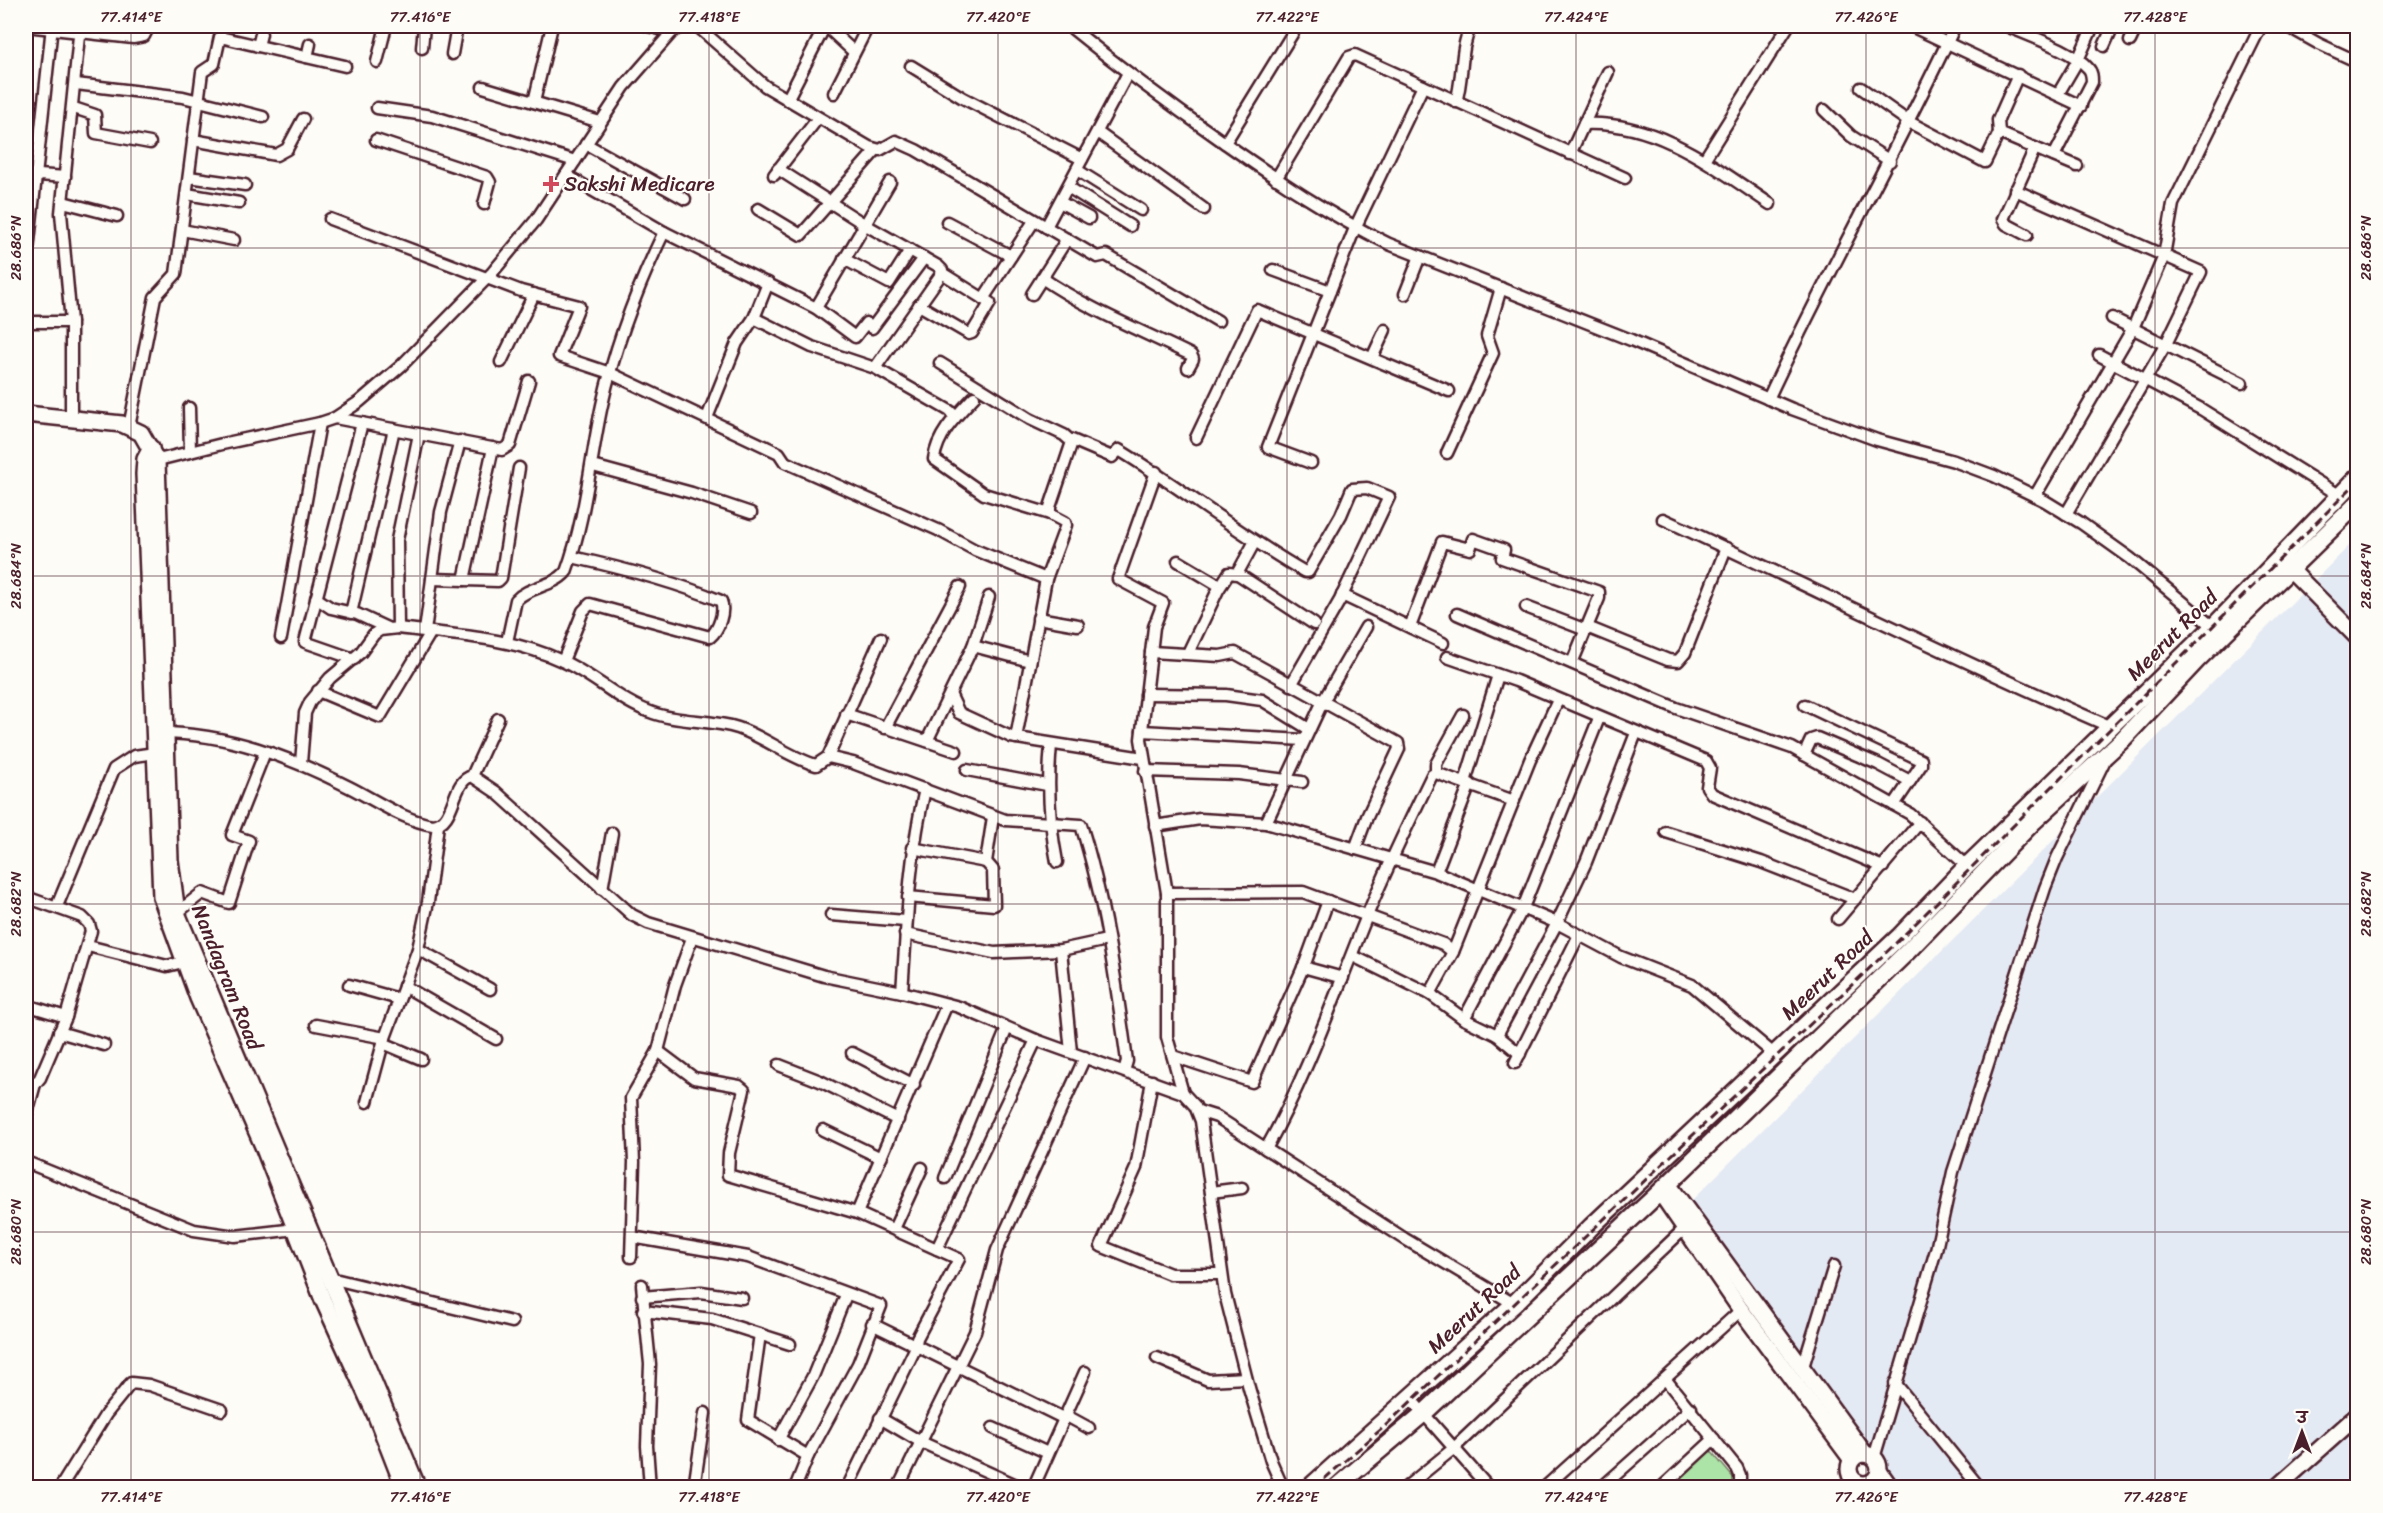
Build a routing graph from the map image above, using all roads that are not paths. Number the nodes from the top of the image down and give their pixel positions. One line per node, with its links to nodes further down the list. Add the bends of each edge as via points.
1 (26, 26): 24 (street)
2 (149, 26): 26 (street, via 140,38)
3 (386, 26): 39 (street)
4 (424, 26): 34 (street)
5 (457, 26): 36 (street)
6 (552, 26): 54 (street)
7 (648, 26): 27 (street)
8 (683, 26): 27 (street)
9 (697, 26): 52 (street, via 765,86)
10 (825, 26): 35 (street); 52 (street)
11 (868, 26): 35 (street)
12 (1069, 26): 44 (street)
13 (1297, 26): 71 (street)
14 (1471, 26): 55 (street, via 1463,48 1463,76)
15 (1788, 26): 78 (street)
16 (1911, 26): 30 (street)
17 (1955, 26): 30 (street)
18 (2007, 26): 38 (street)
19 (2093, 26): 38 (street)
20 (2113, 26): 33 (street)
21 (2137, 26): 29 (street)
22 (2260, 26): 123 (street, via 2172,204)
23 (2288, 26): 40 (street)
24 (51, 27): 25 (street); 83 (street)
25 (80, 28): 26 (street); 46 (street)
26 (109, 30)
27 (672, 32): 63 (street, via 624,87)
28 (261, 34): 32 (street)
29 (2130, 41)
30 (1947, 43): 45 (street); 64 (street)
31 (310, 45): 37 (street)
32 (258, 46): 37 (street); 53 (street, via 220,37 214,64 202,72)
33 (2104, 46)
34 (422, 48)
35 (854, 52): 50 (street)
36 (452, 54)
37 (307, 57): 41 (street)
38 (2078, 60): 51 (street); 56 (street, via 2092,74)
39 (377, 62)
40 (2358, 62)
41 (345, 66)
42 (911, 66): 77 (street, via 963,98)
43 (1608, 72): 65 (street)
44 (1128, 73): 66 (street); 71 (street)
45 (2018, 75): 51 (street); 67 (street, via 1998,120)
46 (76, 84): 53 (street); 57 (street)
47 (1423, 86): 55 (street); 88 (street, via 1352,55); 114 (street)
48 (483, 87): 54 (street)
49 (1861, 88): 64 (street)
50 (834, 93)
51 (2058, 94): 56 (street)
52 (787, 100): 61 (street)
53 (198, 101): 60 (street); 68 (street)
54 (534, 102): 63 (street)
55 (1456, 102): 75 (street)
56 (2081, 106): 76 (street)
57 (74, 108): 70 (street, via 95,115 96,133); 85 (street)
58 (377, 108): 79 (street, via 432,116)
59 (1824, 110): 80 (street, via 1851,136)
60 (263, 117)
61 (818, 118): 74 (street); 97 (street, via 776,172)
62 (303, 119): 68 (street, via 287,149 276,155)
63 (600, 122): 72 (street)
64 (1909, 122): 67 (street, via 1985,162); 80 (street)
65 (1584, 124): 75 (street); 78 (street, via 1604,123 1646,131)
66 (1097, 132): 77 (street); 103 (street)
67 (1999, 132): 73 (street)
68 (193, 140): 86 (street)
69 (376, 140): 100 (street, via 488,177)
70 (150, 143)
71 (1226, 143): 88 (street)
72 (586, 144): 79 (street); 95 (street)
73 (2035, 148): 76 (street); 92 (street)
74 (876, 150): 97 (street); 109 (street, via 892,142 902,143)
75 (1570, 154): 87 (street)
76 (2054, 156): 81 (street)
77 (1082, 159): 82 (street)
78 (1704, 160): 101 (street)
79 (575, 161): 84 (street)
80 (1890, 161): 164 (street)
81 (2077, 166)
82 (1077, 170): 91 (street); 93 (street)
83 (30, 175): 85 (street); 126 (street)
84 (566, 175): 116 (street); 130 (street, via 523,238)
85 (65, 177): 96 (street)
86 (189, 177): 90 (street); 94 (street)
87 (1625, 178)
88 (1276, 179): 114 (street)
89 (890, 182): 111 (street)
90 (245, 185)
91 (1068, 187): 98 (street); 104 (street)
92 (2015, 190): 117 (street, via 2003,219); 123 (street)
93 (1115, 194): 104 (street); 105 (street)
94 (187, 195): 99 (street); 115 (street)
95 (685, 199)
96 (63, 202): 106 (street); 146 (street)
97 (830, 202): 102 (street, via 801,235); 111 (street)
98 (1060, 202): 107 (street); 113 (street)
99 (239, 203)
100 (484, 204)
101 (1770, 204)
102 (758, 209)
103 (1204, 209)
104 (1106, 210): 112 (street)
105 (1141, 210)
106 (117, 216)
107 (1089, 218)
108 (330, 219): 130 (street)
109 (1034, 221): 113 (street); 121 (street)
110 (947, 222): 121 (street)
111 (864, 224): 120 (street); 125 (street)
112 (1130, 226)
113 (1046, 227): 118 (street)
114 (1355, 228): 122 (street); 135 (street)
115 (182, 230): 119 (street); 173 (street, via 176,274 155,297)
116 (664, 232): 132 (street); 158 (street, via 636,291)
117 (2027, 235)
118 (1067, 239): 131 (street); 144 (street, via 1097,257 1107,255)
119 (234, 240)
120 (910, 250): 124 (street); 129 (street)
121 (1011, 256): 139 (street)
122 (1420, 256): 134 (street); 138 (street)
123 (2164, 256): 147 (street); 150 (street, via 2201,272)
124 (924, 258): 128 (street, via 941,268); 133 (street)
125 (844, 259): 129 (street, via 889,283); 141 (street)
126 (26, 270)
127 (1273, 270): 135 (street)
128 (942, 273): 139 (street); 140 (street)
129 (894, 275): 133 (street)
130 (488, 277): 136 (street); 167 (street, via 401,366)
131 (1042, 278): 137 (street); 157 (street, via 1116,322 1136,327 1191,355)
132 (768, 282): 141 (street); 142 (street)
133 (906, 284): 141 (street, via 872,328 866,323 855,337)
134 (1501, 288): 164 (street); 181 (street, via 1487,336 1493,353)
135 (1330, 291): 149 (street)
136 (534, 294): 153 (street); 158 (street, via 579,306 559,356)
137 (1032, 294)
138 (1406, 294)
139 (983, 299): 140 (street, via 990,303 972,333)
140 (919, 305): 156 (street)
141 (816, 308)
142 (754, 318): 156 (street, via 812,347); 168 (street, via 737,344)
143 (2112, 318): 147 (street)
144 (1218, 321)
145 (26, 322): 146 (street)
146 (71, 322): 170 (street)
147 (2133, 328): 150 (street); 155 (street)
148 (1385, 330): 152 (street)
149 (1313, 333): 152 (street); 176 (street, via 1257,310); 183 (street, via 1268,447)
150 (2166, 344): 159 (street); 161 (street)
151 (2099, 355): 155 (street)
152 (1372, 358): 162 (street)
153 (501, 362)
154 (940, 363): 177 (street)
155 (2114, 363): 159 (street); 189 (street)
156 (875, 368): 169 (street, via 950,411)
157 (1188, 368)
158 (610, 373): 168 (street); 184 (street)
159 (2145, 379): 188 (street); 193 (street)
160 (529, 381): 179 (street, via 510,445 502,450)
161 (2242, 383)
162 (1449, 391)
163 (974, 397): 169 (street)
164 (1768, 399): 189 (street, via 1877,440 1954,460)
165 (189, 408): 180 (street)
166 (26, 414): 170 (street)
167 (335, 418): 171 (street); 172 (street)
168 (707, 418): 202 (street, via 779,453 785,462)
169 (955, 418): 192 (street, via 935,447 934,459 984,494)
170 (71, 419): 173 (street)
171 (320, 423): 180 (street); 221 (street)
172 (362, 423): 174 (street); 208 (street)
173 (129, 427): 182 (street, via 141,433)
174 (394, 429): 175 (street); 210 (street)
175 (419, 434): 178 (street); 218 (street, via 397,540)
176 (1196, 438)
177 (1071, 440): 186 (street, via 1112,457 1119,450); 192 (street)
178 (460, 441): 179 (street); 201 (street, via 441,512)
179 (493, 448): 203 (street)
180 (190, 452): 182 (street)
181 (1447, 453)
182 (151, 458): 250 (street, Nandagram Road)
183 (1311, 464)
184 (593, 466): 191 (street); 197 (street)
185 (519, 468): 203 (street, via 501,578)
186 (1155, 472): 195 (street); 227 (street, via 1118,579 1163,603)
187 (2358, 477): 188 (main road, Meerut Road)
188 (2339, 495): 199 (main road, Meerut Road)
189 (2035, 496): 193 (street)
190 (2358, 503): 199 (main road, Meerut Road)
191 (751, 513)
192 (1050, 514): 202 (street, via 1066,524)
193 (2066, 514): 217 (street, via 2130,558)
194 (1664, 519): 196 (street)
195 (1254, 543): 200 (street); 206 (street, via 1308,572 1352,489 1367,488 1389,497)
196 (1726, 548): 219 (street, via 1685,653 1678,661); 246 (street, via 2001,680)
197 (572, 557): 224 (street, via 560,578 516,600); 231 (street, via 678,586 721,601 723,606 717,630 710,637 590,604 583,611)
198 (1178, 561): 204 (street)
199 (2285, 563): 217 (main road, Meerut Road); 223 (street); 259 (main road, Meerut Road)
200 (1237, 574): 204 (street, via 1229,573); 213 (street)
201 (432, 579): 203 (street); 220 (street)
202 (1046, 579): 212 (street)
203 (464, 580)
204 (1220, 586): 228 (street)
205 (960, 587): 247 (street)
206 (1342, 595): 216 (street); 235 (street)
207 (989, 597): 226 (street)
208 (316, 598): 210 (street, via 331,608); 230 (street, via 305,642)
209 (1526, 607): 219 (street)
210 (351, 613): 218 (street)
211 (1457, 614): 233 (street)
212 (1038, 618): 214 (street); 232 (street)
213 (1314, 624)
214 (1078, 625)
215 (1366, 627): 240 (street)
216 (1410, 627): 219 (street, via 1442,542 1470,549 1473,539 1504,550 1502,558 1599,592); 225 (street)
217 (2213, 627): 246 (main road, Meerut Road)
218 (392, 628): 220 (street); 230 (street, via 374,634)
219 (1586, 628): 233 (street)
220 (428, 632): 224 (street); 236 (street, via 380,717)
221 (281, 638)
222 (880, 638): 242 (street)
223 (2358, 638)
224 (507, 642): 231 (street)
225 (1443, 643)
226 (973, 646): 232 (street); 237 (street)
227 (1151, 652): 228 (street); 238 (street)
228 (1188, 653): 235 (street, via 1235,653)
229 (1447, 657): 234 (street)
230 (354, 659): 236 (street)
231 (563, 661): 261 (street, via 652,713 687,722 735,727 816,765)
232 (1030, 661): 252 (street)
233 (1572, 663): 260 (street, via 1676,708)
234 (1498, 675): 239 (street); 271 (street)
235 (1290, 685): 240 (street)
236 (318, 691): 263 (street, via 305,712)
237 (950, 694): 252 (street, via 959,713); 254 (street)
238 (1146, 694): 248 (street, via 1226,695 1262,700); 249 (street)
239 (1558, 700): 244 (street); 274 (street)
240 (1322, 703): 248 (street); 285 (street, via 1394,739 1399,746)
241 (1805, 705): 269 (street, via 1919,758 1921,765)
242 (846, 714): 247 (street); 261 (street)
243 (1463, 715): 266 (street, via 1436,764)
244 (1599, 718): 251 (street); 300 (street)
245 (498, 719): 267 (street)
246 (2111, 727): 289 (main road, Meerut Road)
247 (885, 728): 254 (street)
248 (1309, 729): 253 (street)
249 (1142, 731): 253 (street); 262 (street)
250 (160, 733): 257 (street, Nandagram Road); 258 (street, via 225,738)
251 (1636, 733): 290 (street, via 1706,761 1710,768 1707,787 1712,794); 306 (street, via 1586,862)
252 (1016, 738): 255 (street)
253 (1304, 740): 268 (street)
254 (927, 741): 256 (street)
255 (1051, 745): 262 (street); 272 (street)
256 (956, 751)
257 (160, 752): 299 (street, via 134,756 114,769); 301 (street, Nandagram Road); 316 (street, Nandagram Road, via 161,897)
258 (265, 752): 263 (street); 301 (street, via 232,835 249,841 229,903 202,892)
259 (2109, 752): 363 (main road, Meerut Road, via 2034,821 1907,952); 394 (street, via 2045,888 1953,1172 1936,1250)
260 (1804, 755): 269 (street, via 1810,740 1817,738); 275 (street)
261 (828, 757): 273 (street, via 879,770)
262 (1143, 758): 265 (street)
263 (301, 764): 280 (street, via 404,815 427,825)
264 (967, 770): 272 (street)
265 (1145, 771): 268 (street); 281 (street)
266 (1436, 773): 271 (street); 286 (street)
267 (472, 776): 280 (street, via 463,782); 293 (street, via 496,792)
268 (1287, 780): 270 (street); 278 (street)
269 (1910, 781): 275 (street)
270 (1302, 782)
271 (1468, 783): 274 (street); 291 (street)
272 (1047, 785): 279 (street)
273 (926, 789): 276 (street); 284 (street)
274 (1514, 801): 292 (street)
275 (1894, 805): 277 (street)
276 (993, 817): 279 (street); 287 (street)
277 (1920, 822): 289 (street); 290 (street)
278 (1266, 823): 281 (street, via 1200,819); 285 (street)
279 (1050, 824): 288 (street); 310 (street, via 1081,825 1099,887)
280 (438, 825): 312 (street)
281 (1155, 826): 294 (street)
282 (1666, 832): 297 (street, via 1761,862)
283 (612, 833): 293 (street)
284 (912, 848): 287 (street); 296 (street)
285 (1355, 849): 286 (street)
286 (1390, 859): 291 (street); 303 (street)
287 (986, 862): 296 (street, via 993,870 994,905)
288 (1057, 862)
289 (1967, 866): 340 (main road, Meerut Road)
290 (1883, 867): 297 (street)
291 (1436, 872): 292 (street)
292 (1478, 888): 300 (street); 314 (street)
293 (602, 889): 309 (street, via 648,924)
294 (1167, 894): 298 (street, via 1293,890); 341 (street, via 1167,1024)
295 (26, 897): 299 (street)
296 (908, 897): 305 (street)
297 (1855, 899): 304 (street)
298 (1328, 901): 303 (street); 317 (street)
299 (57, 906): 311 (street, via 89,924)
300 (1522, 908): 306 (street); 328 (street)
301 (177, 913): 316 (street, Nandagram Road)
302 (831, 915): 305 (street)
303 (1367, 915): 314 (street, via 1443,944); 315 (street)
304 (1838, 919)
305 (904, 921): 307 (street)
306 (1557, 923): 308 (street); 332 (street)
307 (905, 934): 313 (street, via 994,953); 322 (street)
308 (1579, 935): 332 (street, via 1518,1059); 340 (street, via 1621,957 1692,985)
309 (692, 938): 322 (street, via 824,976); 337 (street)
310 (1107, 940): 313 (street); 345 (street, via 1127,1061)
311 (88, 946): 316 (street, via 167,966); 327 (street)
312 (418, 949): 320 (street); 321 (street)
313 (1061, 950): 338 (street)
314 (1453, 952): 323 (street)
315 (1353, 956): 318 (street); 323 (street)
316 (189, 961): 356 (street, Nandagram Road)
317 (1303, 967): 318 (street); 341 (street, via 1252,1082)
318 (1343, 978): 355 (street)
319 (349, 985): 324 (street)
320 (404, 986): 324 (street); 333 (street)
321 (490, 989)
322 (902, 992): 325 (street)
323 (1430, 994): 328 (street)
324 (399, 999): 335 (street)
325 (947, 1004): 330 (street); 348 (street)
326 (26, 1005): 327 (street)
327 (66, 1017): 331 (street)
328 (1464, 1019): 332 (street)
329 (316, 1025): 335 (street)
330 (1007, 1028): 334 (street); 361 (street)
331 (59, 1032): 336 (street); 347 (street)
332 (1497, 1035)
333 (496, 1039)
334 (1036, 1040): 338 (street); 370 (street)
335 (384, 1041): 343 (street); 350 (street)
336 (104, 1045)
337 (658, 1051): 365 (street, via 694,1078 744,1090 729,1153 728,1175); 369 (street, via 632,1098)
338 (1071, 1052): 342 (street)
339 (852, 1053): 348 (street)
340 (1775, 1055): 360 (main road, Meerut Road)
341 (1173, 1056): 349 (street)
342 (1085, 1057): 345 (street); 389 (street, via 997,1250 975,1332)
343 (421, 1059)
344 (779, 1065): 353 (street)
345 (1124, 1071): 346 (street)
346 (1152, 1081): 349 (street); 373 (street, via 1136,1168 1101,1246 1170,1274)
347 (30, 1084): 352 (street)
348 (914, 1085): 353 (street)
349 (1183, 1093): 351 (street)
350 (367, 1102)
351 (1198, 1111): 355 (street, via 1217,1117); 364 (street)
352 (26, 1116)
353 (898, 1120): 357 (street)
354 (823, 1130): 357 (street)
355 (1266, 1149): 379 (street)
356 (273, 1158): 367 (street, Nandagram Road); 374 (street, Nandagram Road)
357 (880, 1158): 365 (street)
358 (26, 1162): 367 (street, via 194,1230 235,1236)
359 (922, 1168): 368 (street)
360 (1653, 1172): 363 (main road); 379 (main road, Meerut Road)
361 (945, 1178)
362 (1242, 1188): 364 (street)
363 (1664, 1188): 366 (street); 399 (main road, Meerut Road)
364 (1211, 1192): 373 (street)
365 (857, 1212): 368 (street)
366 (1682, 1219): 380 (street); 390 (street); 408 (street)
367 (296, 1229): 387 (street, Nandagram Road)
368 (894, 1229): 370 (street)
369 (632, 1237): 371 (street); 376 (street, via 748,1257)
370 (937, 1249): 386 (street, via 959,1259)
371 (631, 1257)
372 (1834, 1266): 390 (street)
373 (1221, 1274): 392 (street)
374 (330, 1278): 382 (street); 387 (street, Nandagram Road)
375 (642, 1285): 377 (street)
376 (846, 1295): 383 (street, via 881,1306); 406 (street, via 813,1376)
377 (642, 1297): 378 (street, via 701,1292); 381 (street)
378 (742, 1298)
379 (1514, 1304): 395 (main road, Meerut Road)
380 (1741, 1310): 393 (street); 411 (street)
381 (643, 1311): 384 (street, via 701,1316); 415 (street, via 650,1364)
382 (512, 1322)
383 (872, 1324): 386 (street); 410 (street, via 858,1364)
384 (760, 1334): 385 (street); 406 (street, via 748,1420)
385 (790, 1344)
386 (915, 1345): 389 (street); 402 (street)
387 (355, 1354): 413 (street, Nandagram Road); 414 (street, Nandagram Road)
388 (1157, 1358): 392 (street, via 1208,1380)
389 (959, 1367): 401 (street); 407 (street)
390 (1802, 1370): 411 (street)
391 (1085, 1372): 401 (street)
392 (1246, 1378): 422 (street)
393 (1665, 1380): 396 (street); 427 (street)
394 (1895, 1383): 411 (street); 432 (street)
395 (1409, 1397): 399 (street); 423 (main road, Meerut Road)
396 (1691, 1408): 405 (street); 428 (street)
397 (222, 1410): 412 (street, via 149,1385 131,1383 106,1414)
398 (705, 1413): 416 (street)
399 (1424, 1413): 408 (street); 424 (main road, Meerut Road)
400 (2358, 1415): 433 (street)
401 (1064, 1417): 404 (street); 409 (street)
402 (880, 1418): 407 (street); 418 (street)
403 (993, 1428): 409 (street)
404 (1089, 1428)
405 (1714, 1439): 429 (street); 430 (street, via 1737,1468)
406 (778, 1440): 410 (street)
407 (921, 1442): 419 (street); 420 (street)
408 (1453, 1449): 425 (street); 426 (street)
409 (1048, 1453): 421 (street)
410 (808, 1456): 417 (street)
411 (1866, 1473): 431 (street)
412 (60, 1488)
413 (404, 1488)
414 (418, 1488)
415 (650, 1488)
416 (694, 1488)
417 (795, 1488)
418 (847, 1488)
419 (898, 1488)
420 (1023, 1488)
421 (1033, 1488)
422 (1283, 1488)
423 (1309, 1488)
424 (1335, 1488)
425 (1405, 1488)
426 (1489, 1488)
427 (1544, 1488)
428 (1601, 1488)
429 (1661, 1488)
430 (1740, 1488)
431 (1891, 1488)
432 (1980, 1488)
433 (2276, 1488)

